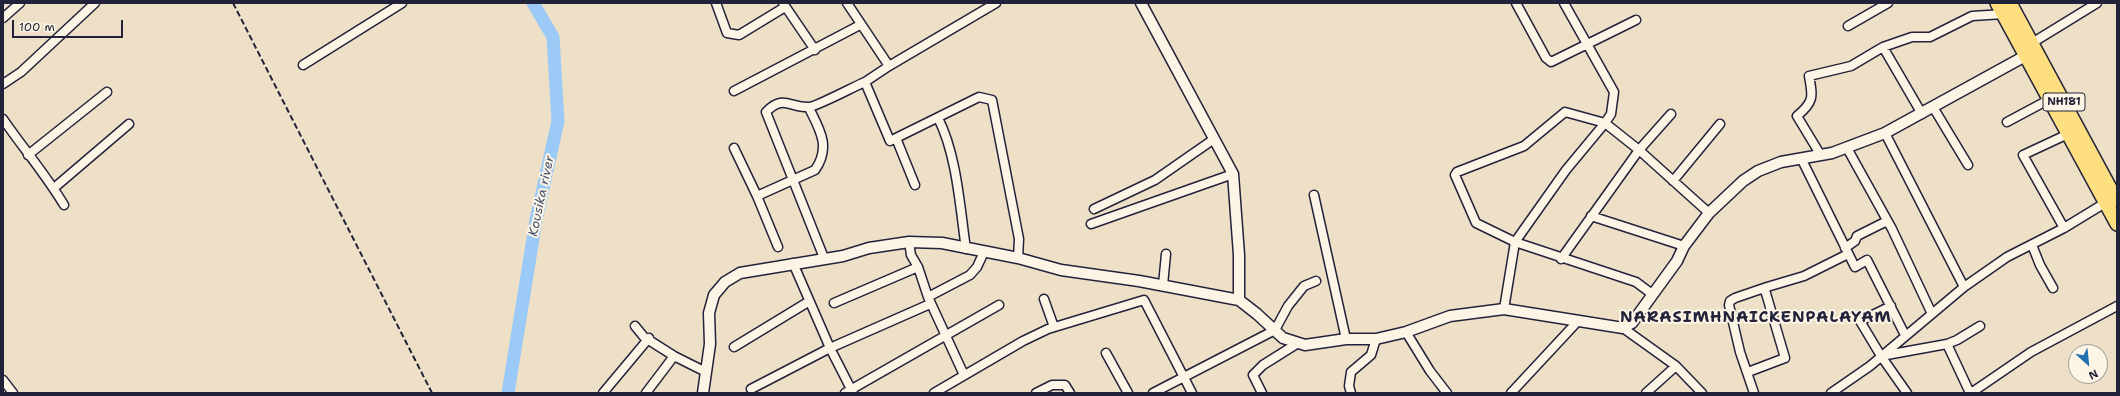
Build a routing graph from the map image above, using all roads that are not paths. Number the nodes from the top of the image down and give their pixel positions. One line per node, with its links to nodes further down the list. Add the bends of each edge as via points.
1 (20, 3): 14 (street)
2 (95, 3): 26 (street, via 21,72)
3 (402, 3): 23 (street)
4 (716, 3): 12 (street, via 727,33 739,35)
5 (846, 3): 16 (street)
6 (996, 3): 24 (street)
7 (1141, 3): 43 (street)
8 (1516, 3): 19 (street, via 1548,62 1554,62)
9 (1888, 3): 17 (street)
10 (2097, 3): 18 (street)
11 (1566, 4): 19 (street)
12 (784, 5): 21 (street)
13 (2004, 7): 18 (highway, NH181); 20 (street, via 1972,16 1930,37 1912,37); 22 (highway, NH181)
14 (3, 18)
15 (1636, 20): 19 (street)
16 (860, 25): 21 (street); 24 (street)
17 (1848, 26)
18 (2032, 43): 58 (highway, NH181)
19 (1586, 45): 37 (street, via 1614,92 1611,114)
20 (1883, 47): 33 (street); 47 (street, via 1851,66 1809,76 1813,97 1807,108 1797,116)
21 (815, 50): 27 (street)
22 (2027, 56): 29 (highway, NH181); 30 (street)
23 (302, 65)
24 (889, 66): 25 (street)
25 (865, 82): 31 (street); 42 (street, via 890,141)
26 (3, 84)
27 (734, 91)
28 (107, 92): 48 (street)
29 (2050, 99): 36 (street); 41 (highway, NH181)
30 (1933, 107): 33 (street); 50 (street)
31 (809, 108): 52 (street, via 824,143 824,154 815,170); 52 (street, via 784,102 772,106 766,112)
32 (1671, 114): 46 (street)
33 (1922, 114): 40 (street)
34 (938, 118): 42 (street); 72 (street, via 953,166); 77 (street, via 979,97 992,100 1019,239)
35 (3, 119): 48 (street)
36 (2006, 122)
37 (1605, 123): 46 (street); 68 (street, via 1566,170); 68 (street, via 1565,112 1524,146 1457,172 1455,175 1476,223)
38 (129, 124): 55 (street)
39 (1720, 124): 53 (street)
40 (1884, 133): 45 (street); 84 (street)
41 (2068, 134): 58 (highway, NH181); 66 (street, via 2023,155)
42 (896, 138): 54 (street)
43 (1214, 139): 51 (street); 60 (street, via 1155,180)
44 (734, 148): 57 (street)
45 (1848, 148): 47 (street); 63 (street)
46 (1640, 150): 53 (street); 62 (street)
47 (1820, 154): 49 (street)
48 (28, 155): 55 (street)
49 (1801, 158): 61 (street, via 1758,171 1743,181); 73 (street)
50 (1968, 165)
51 (1233, 174): 64 (street); 89 (street, via 1239,255)
52 (794, 180): 57 (street); 76 (street)
53 (1673, 181): 61 (street)
54 (915, 185)
55 (54, 188): 59 (street)
56 (1314, 195): 107 (street)
57 (757, 196): 71 (street)
58 (2111, 202): 65 (highway, NH181); 66 (street)
59 (64, 205)
60 (1094, 209)
61 (1709, 213): 70 (street)
62 (1591, 216): 70 (street); 78 (street)
63 (1887, 221): 73 (street, via 1857,236); 96 (street)
64 (1091, 224)
65 (2117, 224)
66 (2064, 228): 69 (street)
67 (909, 242): 72 (street, via 942,243); 76 (street); 80 (street, via 911,255)
68 (1515, 242): 78 (street); 95 (street)
69 (2032, 245): 84 (street, via 2007,257); 85 (street)
70 (1684, 246): 86 (street, via 1677,261)
71 (778, 247)
72 (966, 249): 74 (street)
73 (1847, 251): 83 (street, via 1804,276); 93 (street, via 1855,267 1867,260)
74 (984, 252): 77 (street); 88 (street, via 970,275)
75 (1166, 254): 82 (street)
76 (824, 258): 79 (street)
77 (1018, 258): 82 (street, via 1061,270)
78 (1561, 258): 86 (street, via 1636,282)
79 (792, 263): 90 (street); 117 (street, via 740,273 725,282 714,295 709,313 710,344)
80 (918, 267): 88 (street); 91 (street)
81 (1316, 281): 102 (street, via 1304,286 1288,306)
82 (1162, 285): 89 (street)
83 (1767, 287): 118 (street, via 1746,293 1730,301 1729,305 1740,352); 118 (street, via 1765,290 1769,306 1786,358)
84 (1964, 287): 96 (street)
85 (2054, 288)
86 (1652, 294): 101 (street, via 1632,323)
87 (1044, 299): 100 (street)
88 (929, 300): 105 (street); 112 (street)
89 (1239, 300): 102 (street)
90 (808, 302): 111 (street); 112 (street)
91 (834, 303)
92 (999, 305): 105 (street)
93 (1891, 306): 104 (street); 115 (street, via 1860,321)
94 (2117, 306): 143 (street, via 2031,352)
95 (1504, 309): 97 (street); 103 (street, via 1450,316)
96 (1932, 314): 104 (street)
97 (1578, 321): 101 (street); 137 (street)
98 (634, 326): 106 (street, via 644,337)
99 (1980, 326): 110 (street)
100 (1054, 327): 119 (street, via 1023,341); 120 (street, via 1144,300)
101 (1623, 328): 116 (street)
102 (1275, 330): 109 (street, via 1283,338); 120 (street)
103 (1406, 332): 108 (street); 136 (street)
104 (1905, 335): 115 (street)
105 (944, 336): 119 (street); 123 (street)
106 (649, 338): 114 (street); 125 (street)
107 (1346, 339): 108 (street); 109 (street, via 1305,345)
108 (1376, 339): 135 (street, via 1371,355 1351,372)
109 (1298, 343): 134 (street, via 1263,365 1253,375)
110 (1947, 344): 115 (street); 143 (street)
111 (734, 347)
112 (830, 348): 122 (street); 123 (street)
113 (1106, 353): 131 (street)
114 (674, 356): 117 (street); 126 (street)
115 (1881, 356): 141 (street); 142 (street)
116 (1676, 366): 138 (street); 139 (street)
117 (706, 372): 127 (street)
118 (1748, 372): 140 (street)
119 (964, 375): 128 (street)
120 (1184, 376): 132 (street); 133 (street)
121 (3, 380): 124 (street)
122 (751, 389)
123 (850, 392)
124 (12, 393)
125 (602, 393)
126 (646, 393)
127 (703, 393)
128 (934, 393)
129 (1036, 393): 130 (street, via 1052,385 1065,385)
130 (1070, 393)
131 (1128, 393)
132 (1153, 393)
133 (1192, 393)
134 (1262, 393)
135 (1351, 393)
136 (1447, 393)
137 (1511, 393)
138 (1646, 393)
139 (1702, 393)
140 (1754, 393)
141 (1830, 393)
142 (1907, 393)
143 (1970, 393)

